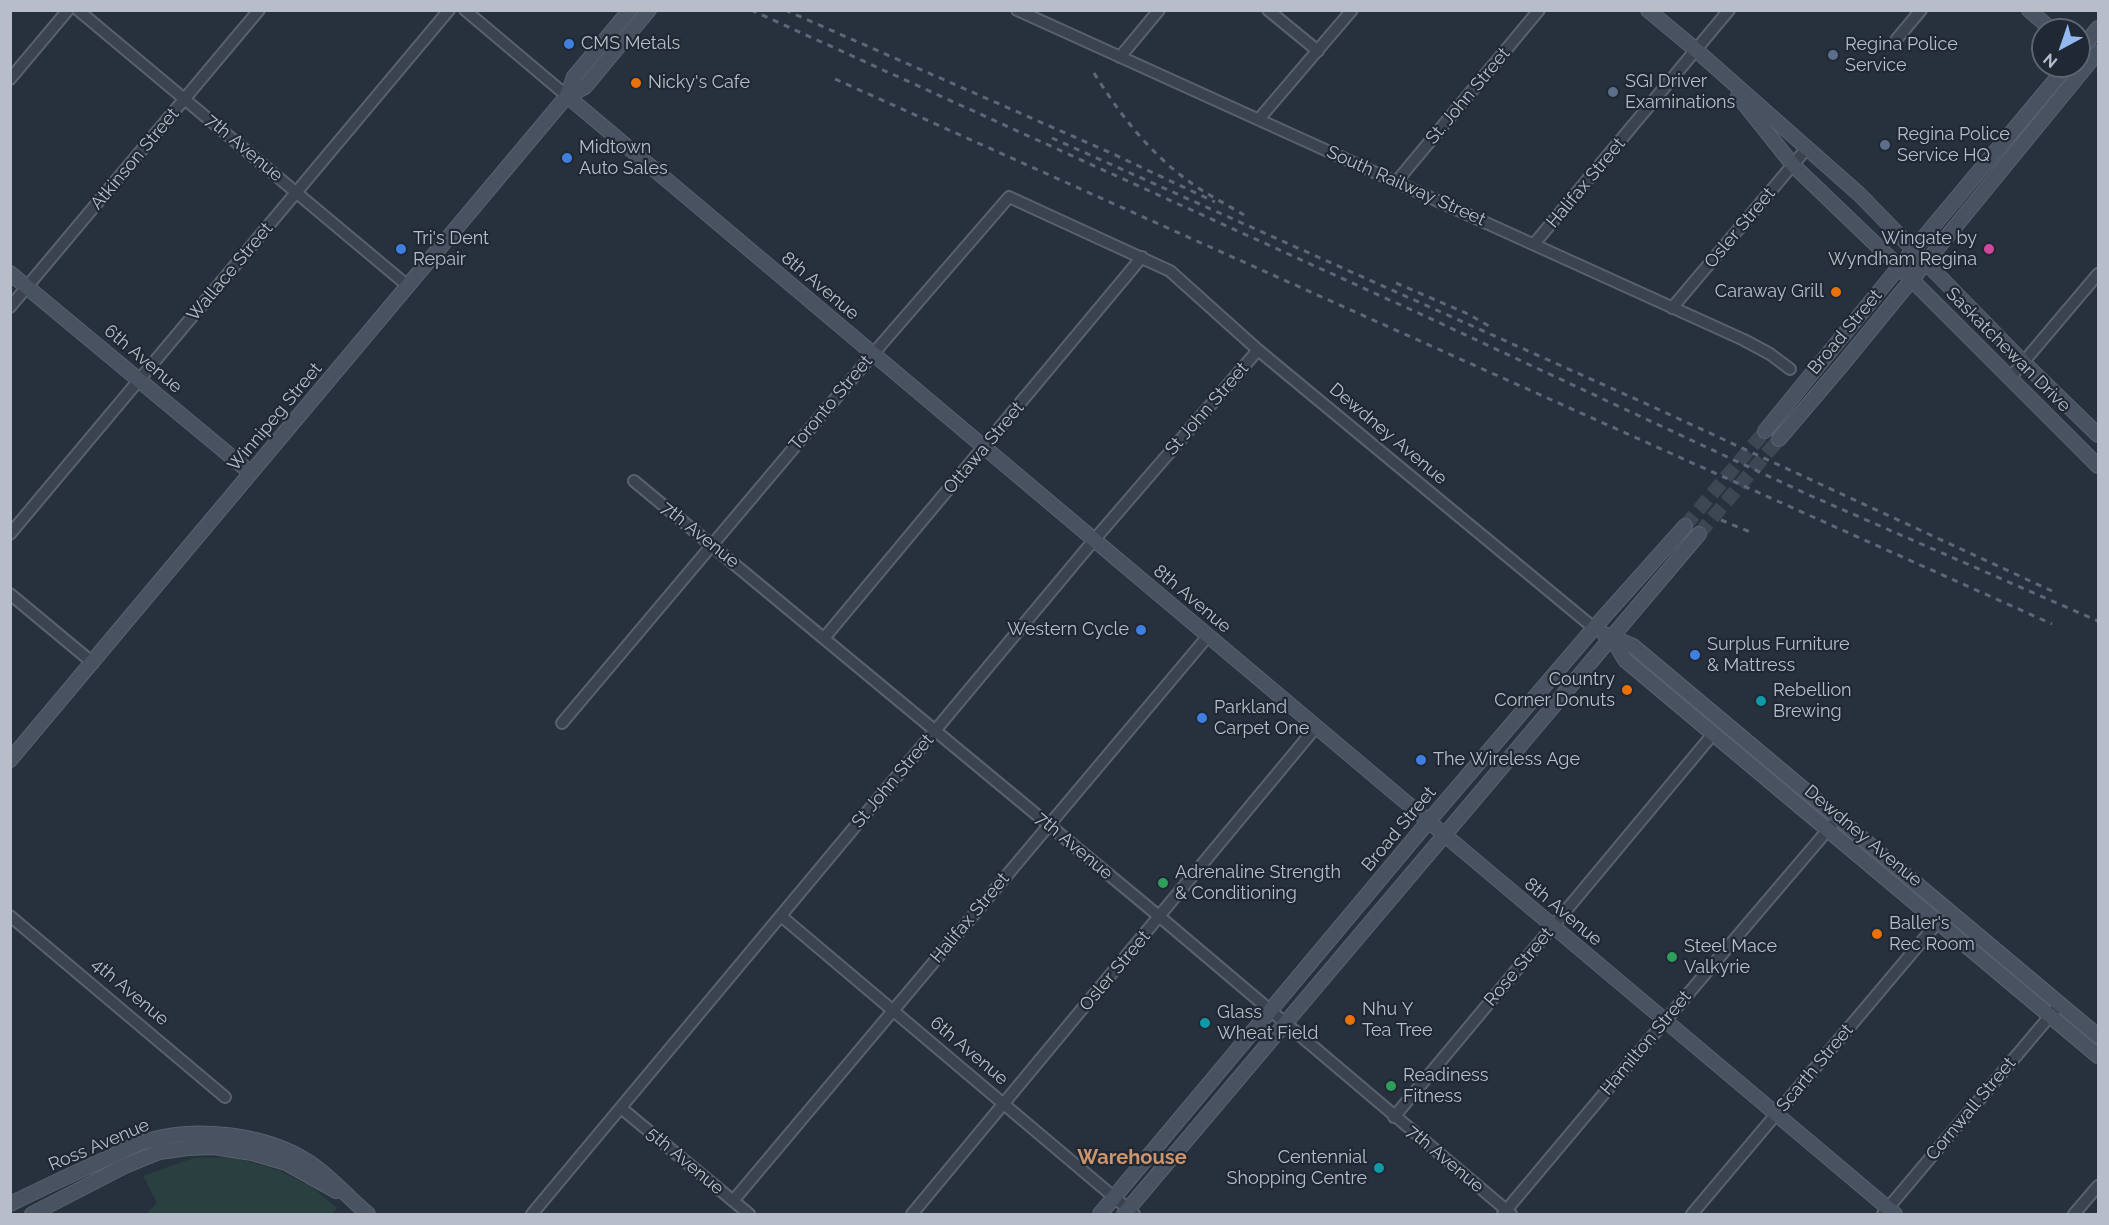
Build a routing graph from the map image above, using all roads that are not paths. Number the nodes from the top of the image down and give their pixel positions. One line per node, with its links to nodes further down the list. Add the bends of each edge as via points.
1 (68, 10): 22 (street)
2 (78, 10): 24 (street, 7th Avenue)
3 (259, 10): 24 (street, Atkinson Street)
4 (449, 10): 29 (street, Wallace Street)
5 (465, 10): 23 (street, 8th Avenue)
6 (630, 10): 23 (main road, Winnipeg Street, via 574,77)
7 (650, 10): 23 (main road, Winnipeg Street, via 585,87)
8 (1017, 10): 19 (street, South Railway Street)
9 (1159, 10): 19 (street)
10 (1268, 10): 18 (street)
11 (1352, 10): 18 (street)
12 (1539, 10): 28 (street, St. John Street)
13 (1648, 10): 17 (main road, Saskatchewan Drive)
14 (1729, 10): 17 (street, Halifax Street)
15 (1921, 10): 16 (street)
16 (1896, 40)
17 (1696, 50): 26 (main road, Saskatchewan Drive); 27 (main road, Saskatchewan Drive); 30 (street, Halifax Street)
18 (1318, 51): 25 (street)
19 (1119, 57): 25 (street, South Railway Street)
20 (2096, 61): 33 (main road, Broad Street)
21 (2057, 78): 31 (main road, Broad Street)
22 (10, 79)
23 (567, 96): 38 (main road, Winnipeg Street); 43 (main road, 8th Avenue)
24 (185, 98): 29 (street, 7th Avenue); 39 (street, Atkinson Street)
25 (1259, 119): 28 (street, South Railway Street)
26 (1807, 148): 27 (street, Osler Street); 31 (main road, Saskatchewan Drive)
27 (1793, 165): 34 (main road, Saskatchewan Drive); 41 (street, Osler Street)
28 (1397, 181): 30 (street, South Railway Street)
29 (297, 193): 38 (street, 7th Avenue); 47 (street, Wallace Street)
30 (1534, 244): 41 (street, South Railway Street)
31 (1913, 250): 33 (main road, Saskatchewan Drive); 34 (main road, Broad Street)
32 (1142, 257): 42 (street, Dewdney Avenue, via 1170,271); 43 (street, Toronto Street, via 1009,197); 51 (street, Ottawa Street)
33 (1926, 263): 37 (main road, Broad Street); 44 (main road, Saskatchewan Drive)
34 (1899, 267): 37 (main road, Saskatchewan Drive); 48 (main road, Broad Street)
35 (10, 273): 39 (main road, 6th Avenue)
36 (2098, 274): 44 (street)
37 (1912, 280): 46 (main road, Saskatchewan Drive); 50 (main road, Broad Street)
38 (408, 286): 53 (main road, Winnipeg Street)
39 (28, 287): 40 (street, Atkinson Street); 47 (main road, 6th Avenue)
40 (10, 307)
41 (1672, 308): 45 (street, South Railway Street, via 1744,340)
42 (1258, 350): 58 (street, St John Street); 61 (street, Dewdney Avenue)
43 (873, 354): 51 (main road, 8th Avenue); 59 (street, Toronto Street)
44 (2024, 363): 46 (street); 49 (main road, Saskatchewan Drive)
45 (1790, 369)
46 (2010, 378): 52 (main road, Saskatchewan Drive)
47 (140, 380): 53 (main road, 6th Avenue); 56 (street, Wallace Street)
48 (1765, 431)
49 (2098, 435)
50 (1779, 439)
51 (984, 448): 58 (main road, 8th Avenue); 63 (street, Ottawa Street)
52 (2098, 466)
53 (251, 473): 65 (main road, Winnipeg Street)
54 (634, 480): 59 (street, 7th Avenue)
55 (1685, 526): 61 (main road, Broad Street)
56 (10, 534)
57 (1699, 534): 64 (main road)
58 (1094, 540): 62 (main road, 8th Avenue); 68 (street, St John Street)
59 (713, 544): 63 (street, 7th Avenue); 66 (street, Toronto Street)
60 (10, 594): 65 (street)
61 (1594, 628): 64 (main road, Dewdney Avenue); 72 (main road, Broad Street)
62 (1208, 636): 67 (main road, 8th Avenue); 73 (street, Halifax Street)
63 (825, 637): 68 (street, 7th Avenue)
64 (1612, 638): 69 (main road, Dewdney Avenue, via 1625,660); 71 (main road, Dewdney Avenue, via 1633,646); 75 (main road)
65 (93, 663): 70 (main road, Winnipeg Street)
66 (562, 723)
67 (1316, 728): 72 (main road, 8th Avenue); 78 (street, Osler Street)
68 (936, 729): 73 (street, 7th Avenue); 77 (street, St John Street)
69 (1713, 734): 74 (main road, Dewdney Avenue); 80 (street, Rose Street)
70 (10, 760)
71 (1838, 818): 74 (street, Hamilton Street); 81 (main road, Dewdney Avenue)
72 (1428, 822): 75 (main road, 8th Avenue); 83 (main road, Broad Street)
73 (1049, 825): 78 (street, 7th Avenue); 82 (street, Halifax Street)
74 (1828, 831): 79 (main road, Dewdney Avenue); 85 (street, Hamilton Street)
75 (1445, 836): 80 (main road, 8th Avenue); 86 (main road)
76 (10, 916): 89 (street, 4th Avenue)
77 (781, 916): 82 (street, 6th Avenue); 91 (street, St John Street)
78 (1160, 917): 83 (street, 7th Avenue); 90 (street, Osler Street)
79 (1938, 922): 84 (main road, Dewdney Avenue); 92 (street, Scarth Street)
80 (1552, 926): 85 (main road, 8th Avenue); 93 (street, Rose Street)
81 (2060, 1004): 84 (street, Cornwall Street); 87 (main road, Dewdney Avenue)
82 (892, 1010): 90 (street, 6th Avenue); 97 (street, Halifax Street)
83 (1270, 1011): 86 (street, 7th Avenue); 96 (main road, Broad Street)
84 (2050, 1016): 88 (main road, Dewdney Avenue); 101 (street, Cornwall Street)
85 (1665, 1021): 92 (main road, 8th Avenue); 100 (street, Hamilton Street)
86 (1286, 1024): 93 (street, 7th Avenue); 99 (main road)
87 (2098, 1036)
88 (2098, 1056)
89 (225, 1097)
90 (1004, 1105): 96 (street, 6th Avenue); 106 (street, Osler Street)
91 (621, 1108): 97 (street, 5th Avenue); 104 (street, St John Street)
92 (1776, 1114): 101 (main road, 8th Avenue); 108 (street, Scarth Street)
93 (1394, 1117): 100 (street, 7th Avenue)
94 (2098, 1186): 109 (street)
95 (348, 1198): 98 (main road, Ross Avenue, via 327,1174 304,1159 251,1139 220,1133 147,1141); 102 (main road, Ross Avenue, via 286,1163 214,1147 188,1148 159,1152 127,1165); 103 (main road)
96 (1114, 1198): 99 (street, 6th Avenue); 107 (main road, Broad Street)
97 (733, 1201): 105 (street, 5th Avenue)
98 (10, 1204)
99 (1128, 1213)
100 (1506, 1213)
101 (1888, 1213)
102 (32, 1215)
103 (368, 1215)
104 (532, 1215)
105 (749, 1215)
106 (912, 1215)
107 (1100, 1215)
108 (1692, 1215)
109 (2074, 1215)

